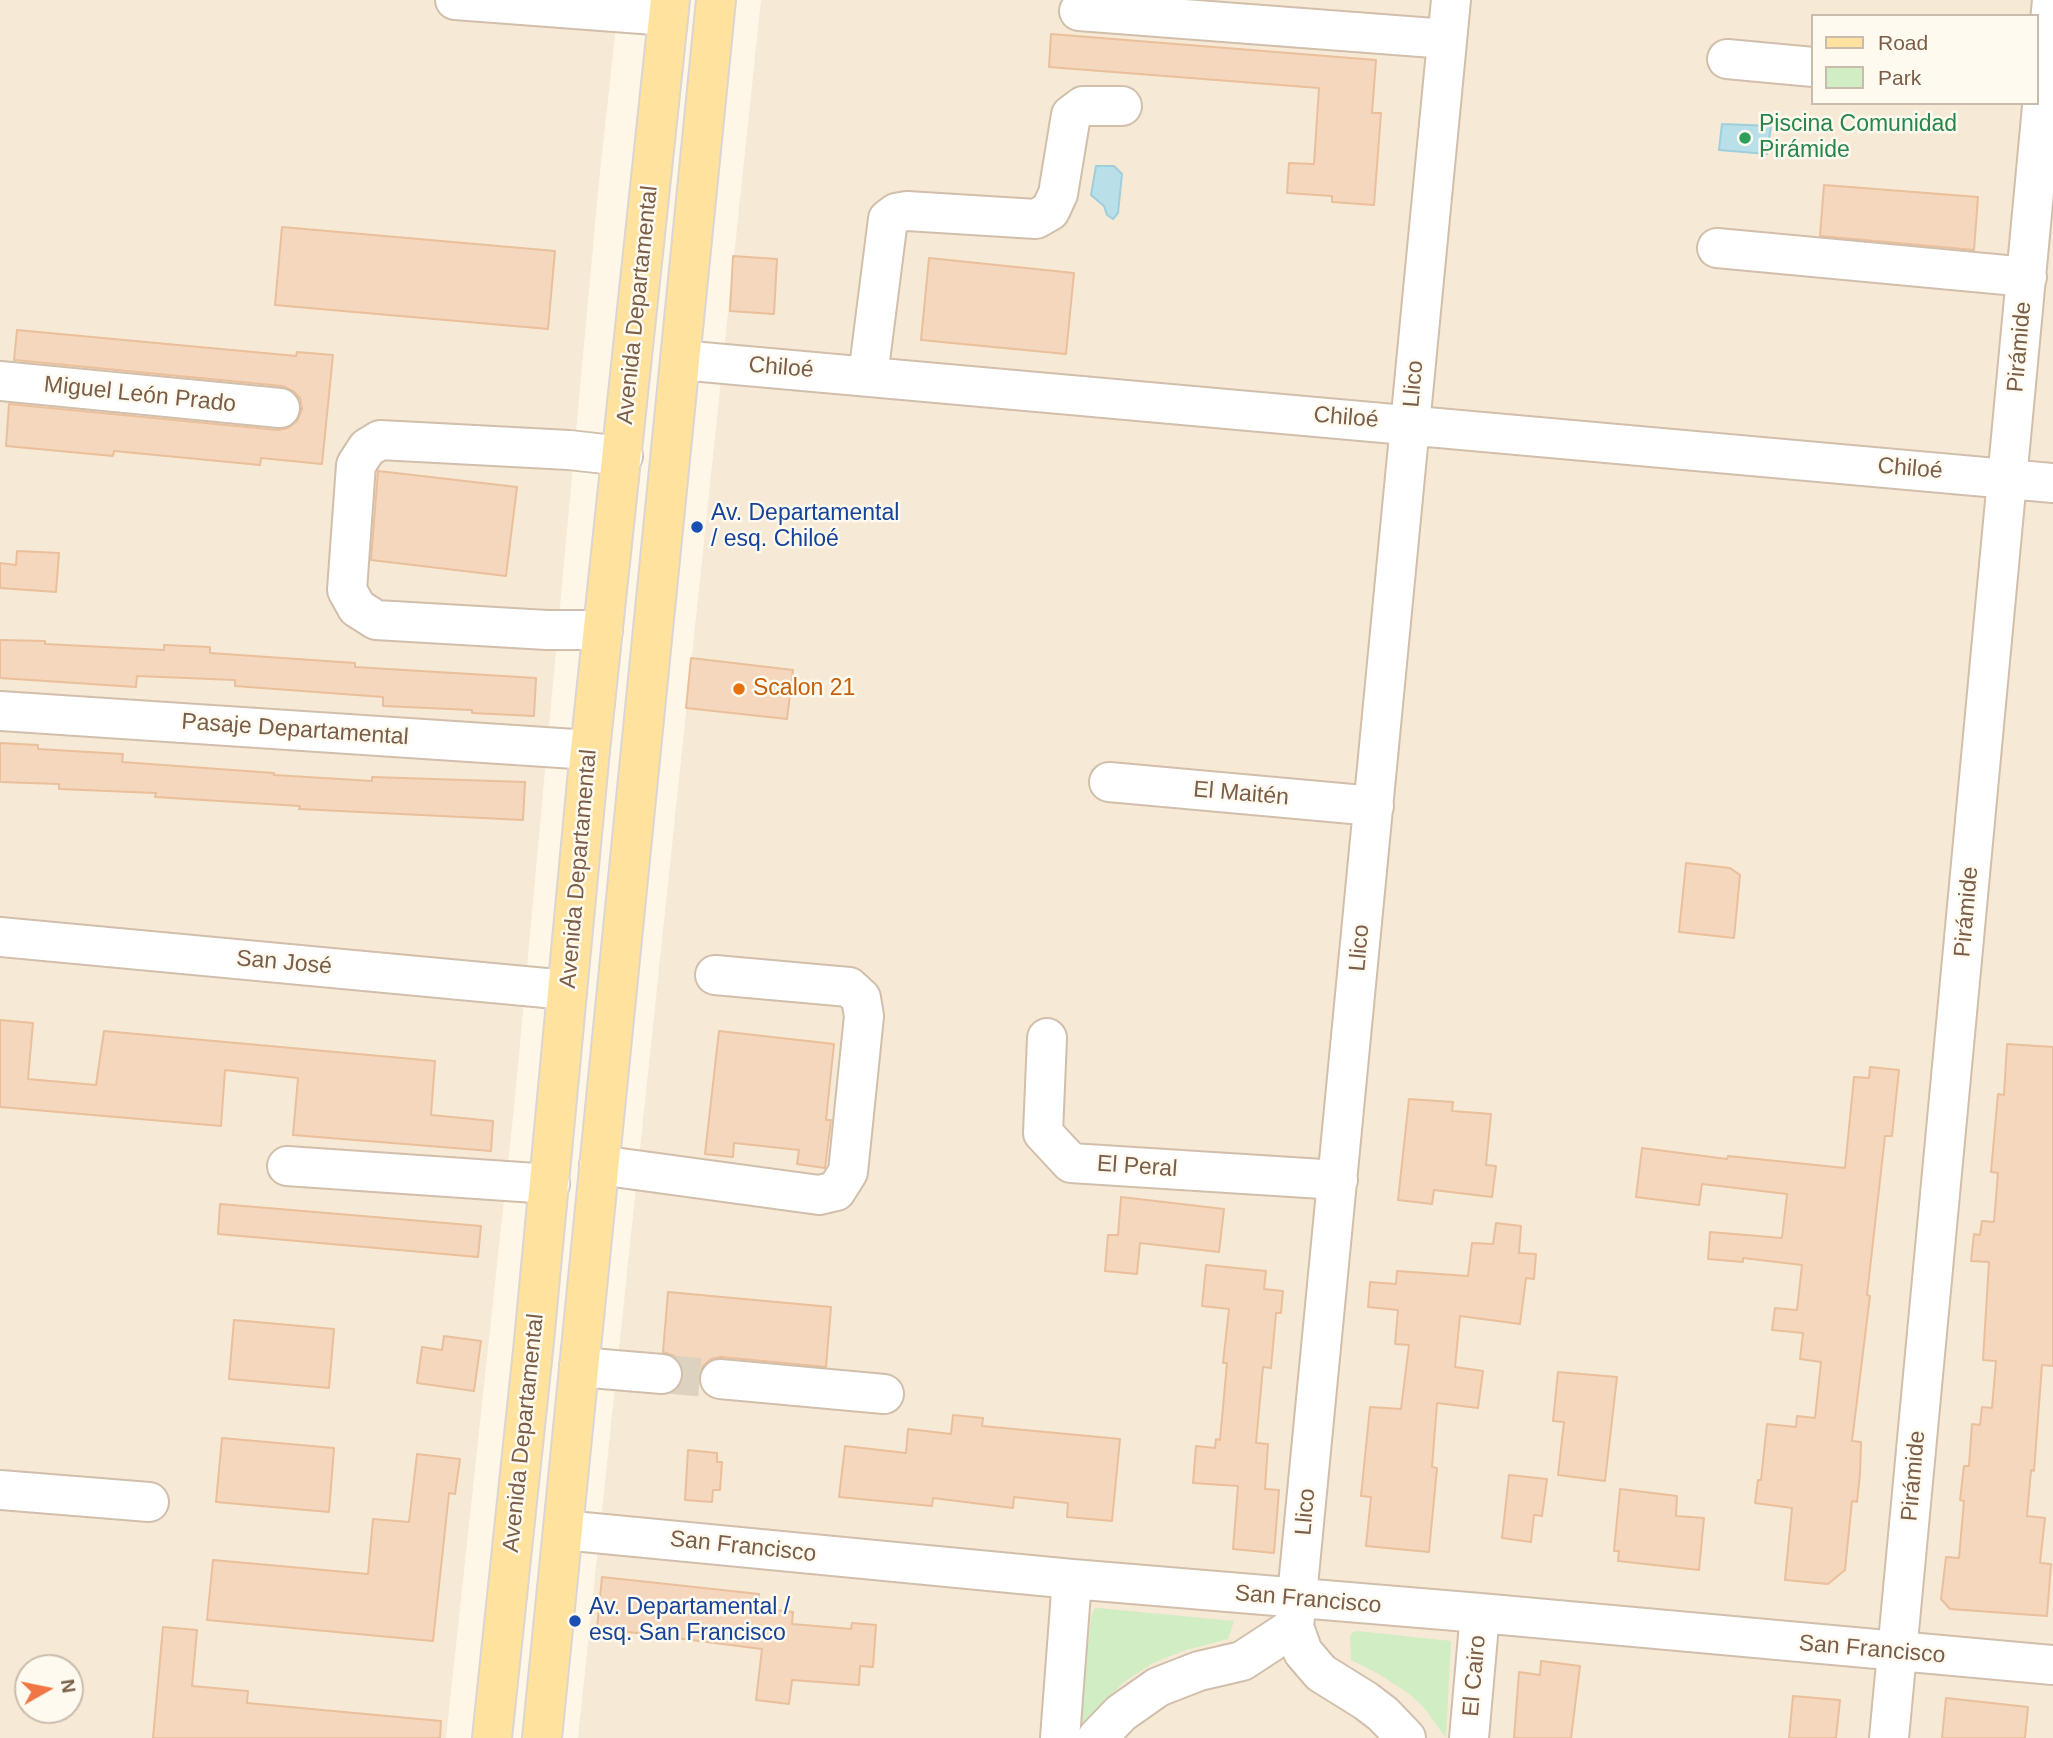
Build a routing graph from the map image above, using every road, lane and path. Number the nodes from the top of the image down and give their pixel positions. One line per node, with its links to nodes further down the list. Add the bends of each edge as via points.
1 (456, 0): 5 (street)
2 (716, 0): 15 (main road, Avenida Departamental)
3 (1451, 0): 7 (street, Llico)
4 (2052, 0): 10 (street, Pirámide)
5 (669, 8): 20 (main road, Avenida Departamental)
6 (1079, 11): 7 (street)
7 (1447, 39): 19 (street, Llico)
8 (1727, 59): 9 (street)
9 (1812, 66)
10 (2041, 85): 13 (street, Pirámide)
11 (1122, 106): 16 (street, via 1083,106 1071,115 1058,194 1050,211 1036,219 907,211 888,219)
12 (1717, 248): 13 (street)
13 (2027, 277): 14 (street, Pirámide)
14 (2038, 319): 21 (street, Pirámide)
15 (680, 360): 16 (street, Chiloé); 32 (main road, Avenida Departamental)
16 (868, 376): 19 (street, Chiloé)
17 (0, 381): 18 (street, Miguel León Prado)
18 (280, 408)
19 (1410, 424): 21 (street, Chiloé); 27 (street, Llico)
20 (623, 456): 23 (main road, Avenida Departamental); 23 (street, via 380,440 367,448 356,465 347,590 357,608 376,620)
21 (2008, 479): 22 (street, Chiloé); 46 (street, Pirámide)
22 (2053, 483)
23 (603, 630): 25 (main road, Avenida Departamental)
24 (0, 711): 25 (street, Pasaje Departamental)
25 (590, 750): 30 (main road, Avenida Departamental)
26 (1109, 782): 27 (street, El Maitén)
27 (1374, 806): 34 (street, Llico)
28 (0, 937): 30 (street, San José)
29 (715, 975): 32 (street, via 849,987 860,998 864,1016 848,1172 836,1191 819,1195)
30 (567, 990): 35 (main road, Avenida Departamental)
31 (1047, 1038): 34 (street, El Peral, via 1043,1133 1071,1163)
32 (599, 1165): 36 (main road, Avenida Departamental)
33 (287, 1166): 35 (street)
34 (1338, 1180): 44 (street, Llico)
35 (550, 1184): 48 (main road, Avenida Departamental)
36 (579, 1367): 37 (street); 42 (main road, Avenida Departamental)
37 (662, 1374)
38 (720, 1379): 39 (street)
39 (884, 1394)
40 (0, 1490): 41 (street)
41 (149, 1502)
42 (563, 1530): 43 (street, San Francisco); 49 (main road, Avenida Departamental)
43 (1072, 1579): 44 (street, San Francisco); 50 (street)
44 (1296, 1613): 45 (street, San Francisco); 51 (street, via 1242,1661 1199,1671 1158,1688 1121,1713); 52 (street, via 1303,1651 1321,1673 1366,1701)
45 (1480, 1613): 46 (street, San Francisco); 53 (street, El Cairo)
46 (1897, 1652): 47 (street, San Francisco); 54 (street, Pirámide)
47 (2053, 1665)
48 (492, 1738)
49 (542, 1738)
50 (1060, 1738)
51 (1097, 1738)
52 (1406, 1738)
53 (1469, 1738)
54 (1889, 1738)

